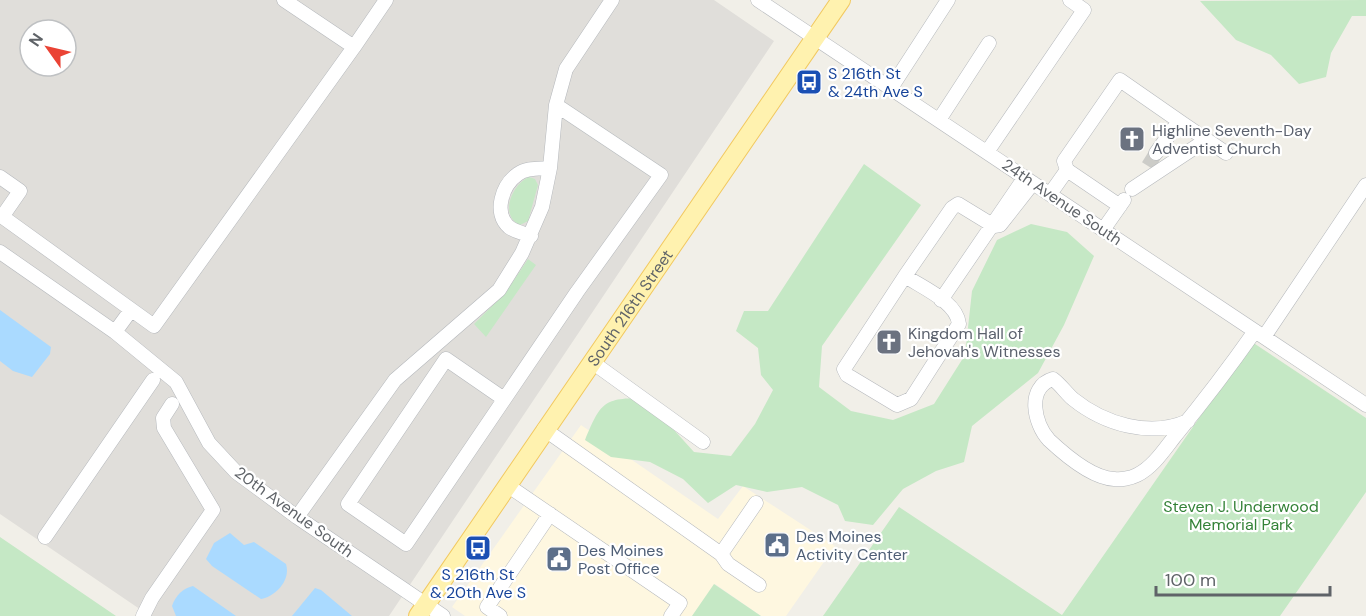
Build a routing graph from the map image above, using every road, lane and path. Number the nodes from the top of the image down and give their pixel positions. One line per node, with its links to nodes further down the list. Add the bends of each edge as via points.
1 (284, 0): 11 (street)
2 (612, 0): 13 (street, via 566,69)
3 (758, 0): 9 (street, 24th Avenue South)
4 (841, 0): 9 (main road, South 216th Street)
5 (948, 0): 12 (street)
6 (1070, 0): 8 (street)
7 (380, 2): 11 (street)
8 (1088, 5): 17 (street)
9 (814, 38): 12 (street, 24th Avenue South); 39 (main road, South 216th Street)
10 (989, 43): 14 (street)
11 (354, 47): 36 (street, via 154,326)
12 (891, 88): 14 (street, 24th Avenue South)
13 (556, 105): 21 (street); 41 (street, via 661,175)
14 (939, 120): 17 (street, 24th Avenue South)
15 (1179, 121): 16 (street); 18 (street); 22 (street, via 1120,80 1064,162)
16 (1206, 140): 19 (street); 26 (street)
17 (987, 152): 24 (street, 24th Avenue South)
18 (1156, 153)
19 (1226, 153)
20 (1148, 166): 26 (street)
21 (550, 168): 32 (street); 32 (street, via 518,173 500,204 502,218 516,231)
22 (1067, 170): 27 (street); 28 (street)
23 (0, 177): 29 (street, via 20,191)
24 (1029, 180): 27 (street, 24th Avenue South); 30 (street, via 996,217)
25 (1366, 185): 38 (street)
26 (1131, 189): 28 (street)
27 (1050, 195): 31 (street, 24th Avenue South)
28 (1120, 206): 31 (street)
29 (1, 216): 36 (street)
30 (994, 226): 34 (street, via 958,204); 35 (street)
31 (1104, 230): 38 (street, 24th Avenue South)
32 (531, 236): 50 (street, via 499,290 395,380)
33 (0, 252): 37 (street, 20th Avenue South)
34 (905, 276): 35 (street); 35 (street, via 844,369 847,375 897,405 911,399 959,324 958,316)
35 (941, 300)
36 (132, 310): 37 (street)
37 (115, 332): 50 (street, 20th Avenue South, via 176,382 209,443 236,472)
38 (1259, 334): 43 (street, 24th Avenue South); 44 (street)
39 (592, 362): 45 (main road, South 216th Street); 46 (street)
40 (153, 380): 51 (street)
41 (504, 399): 41 (street, via 446,359 348,504 406,544)
42 (172, 404): 55 (street, via 163,418 164,428 213,510)
43 (1366, 405)
44 (1188, 421): 44 (street, via 1153,463 1137,475 1116,480 1096,475 1050,441 1034,411 1038,392 1053,379 1082,406 1115,422 1141,429 1167,429)
45 (544, 429): 47 (main road, South 216th Street); 52 (street)
46 (703, 442)
47 (507, 485): 49 (street); 54 (main road, South 216th Street)
48 (756, 503): 52 (street)
49 (550, 514): 57 (street, via 487,607); 58 (street, via 680,603)
50 (297, 518): 54 (street, 20th Avenue South)
51 (45, 537)
52 (721, 554): 53 (street, via 728,564)
53 (759, 585)
54 (422, 610): 56 (street, 20th Avenue South)
55 (143, 616)
56 (443, 616)
57 (498, 616)
58 (670, 616)

